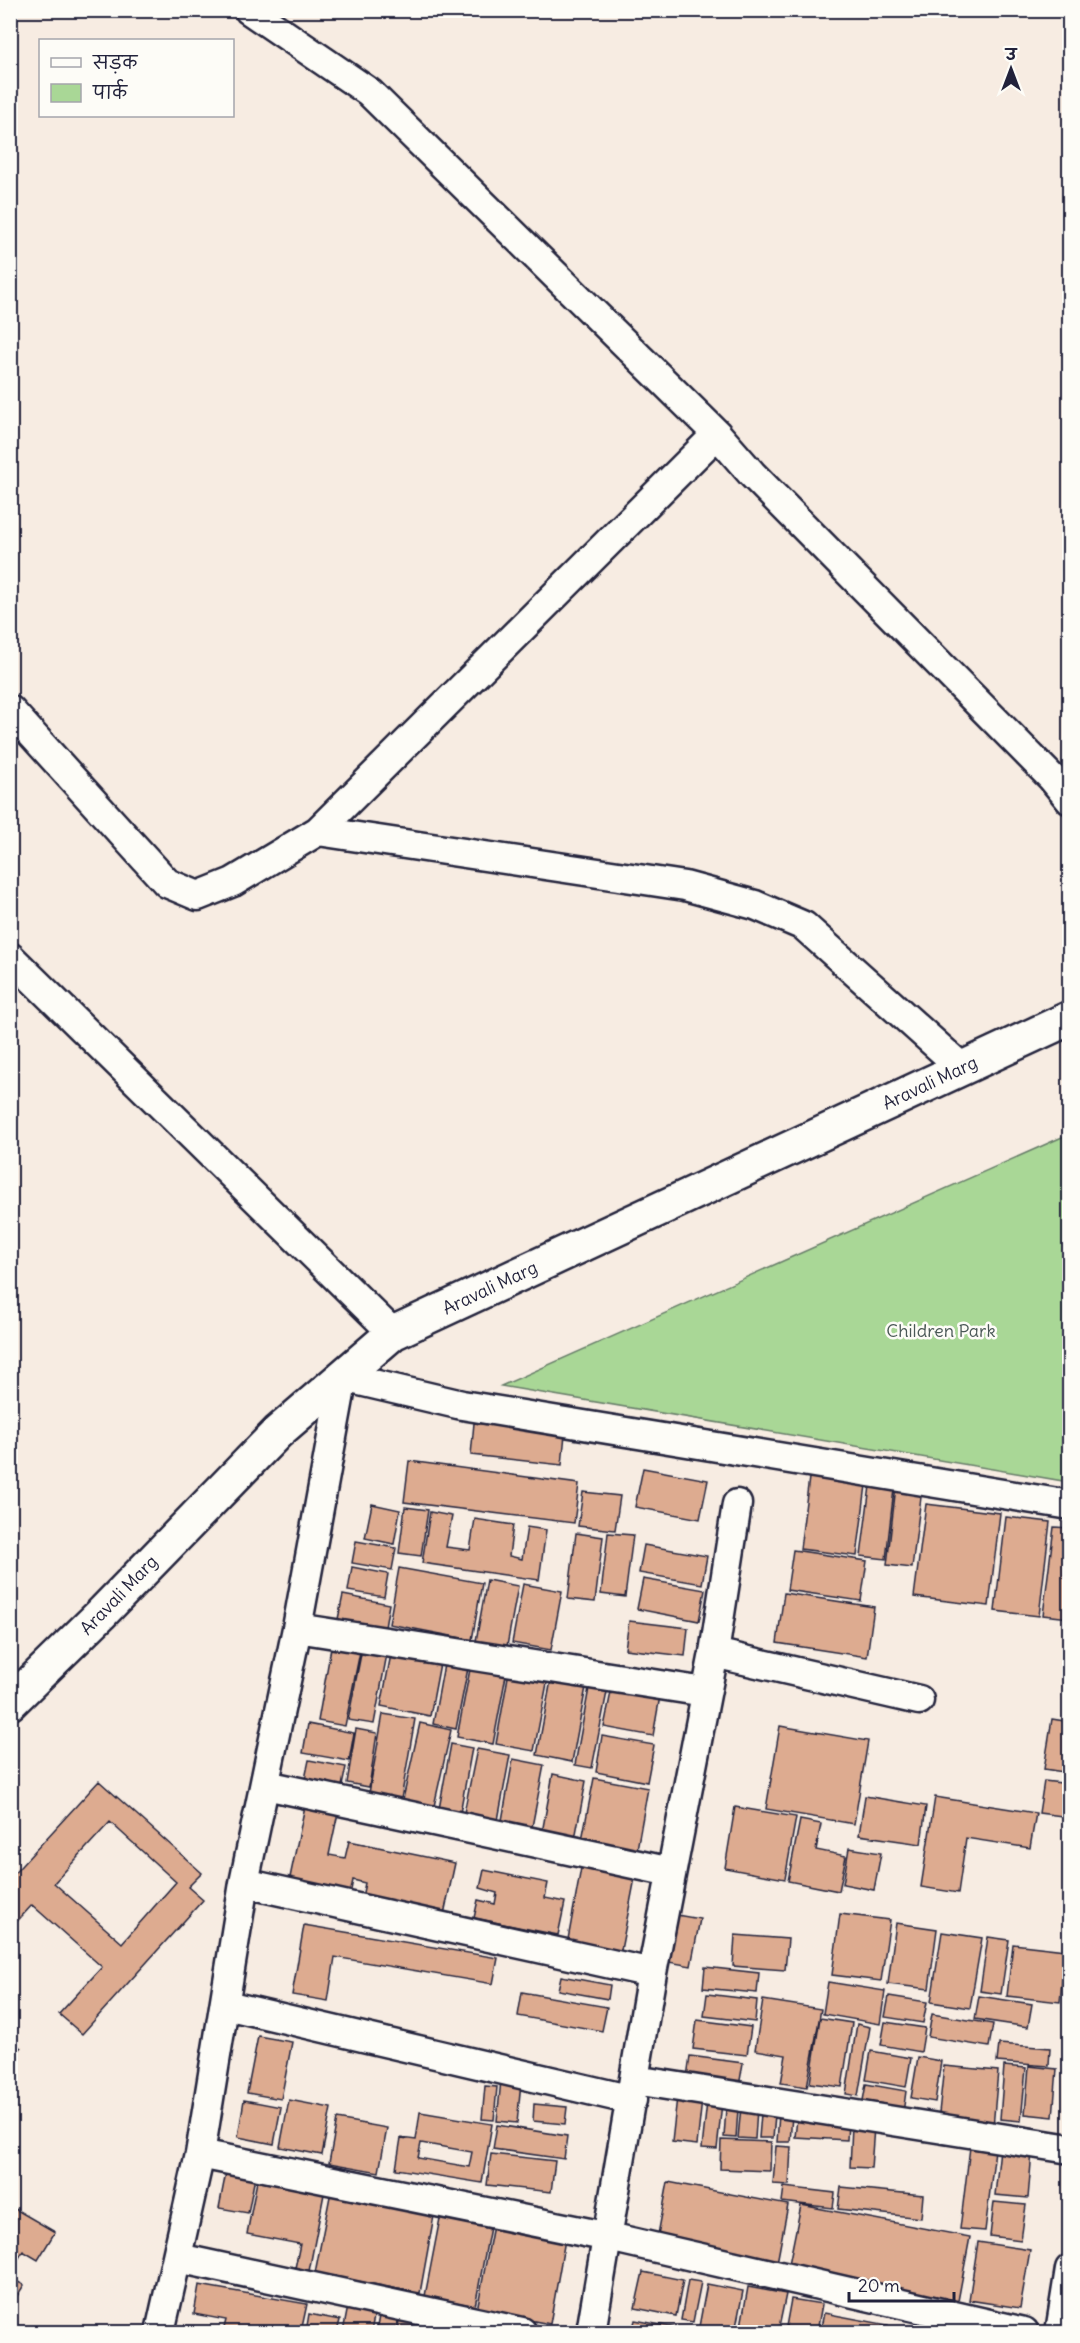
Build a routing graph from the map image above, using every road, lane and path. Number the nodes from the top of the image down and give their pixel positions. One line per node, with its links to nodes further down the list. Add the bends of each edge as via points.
1 (249, 10): 2 (street, via 369,92)
2 (717, 434): 4 (street); 5 (street)
3 (10, 710): 5 (street, via 167,883 198,896 233,882)
4 (1070, 800)
5 (318, 831): 8 (street, via 685,886 755,905 804,926)
6 (10, 957): 9 (street)
7 (1070, 1018): 8 (street, Aravali Marg)
8 (962, 1068): 9 (street, Aravali Marg)
9 (393, 1333): 10 (street, Aravali Marg)
10 (343, 1377): 12 (street, via 462,1405); 13 (street); 17 (street, Aravali Marg, via 278,1432)
11 (737, 1504): 14 (street)
12 (1070, 1504)
13 (297, 1628): 15 (street); 18 (street)
14 (714, 1653): 15 (street); 16 (street)
15 (705, 1692): 19 (street)
16 (919, 1700)
17 (10, 1703)
18 (266, 1785): 19 (street); 20 (street)
19 (671, 1872): 21 (street)
20 (244, 1883): 21 (street); 22 (street)
21 (652, 1973): 23 (street)
22 (226, 2005): 23 (street); 25 (street)
23 (633, 2090): 24 (street); 26 (street)
24 (1070, 2149)
25 (200, 2154): 26 (street); 27 (street)
26 (609, 2237): 31 (street); 32 (street)
27 (177, 2258): 29 (street); 30 (street)
28 (1070, 2269): 33 (street)
29 (160, 2332)
30 (522, 2332)
31 (591, 2332)
32 (1024, 2332)
33 (1060, 2332)

